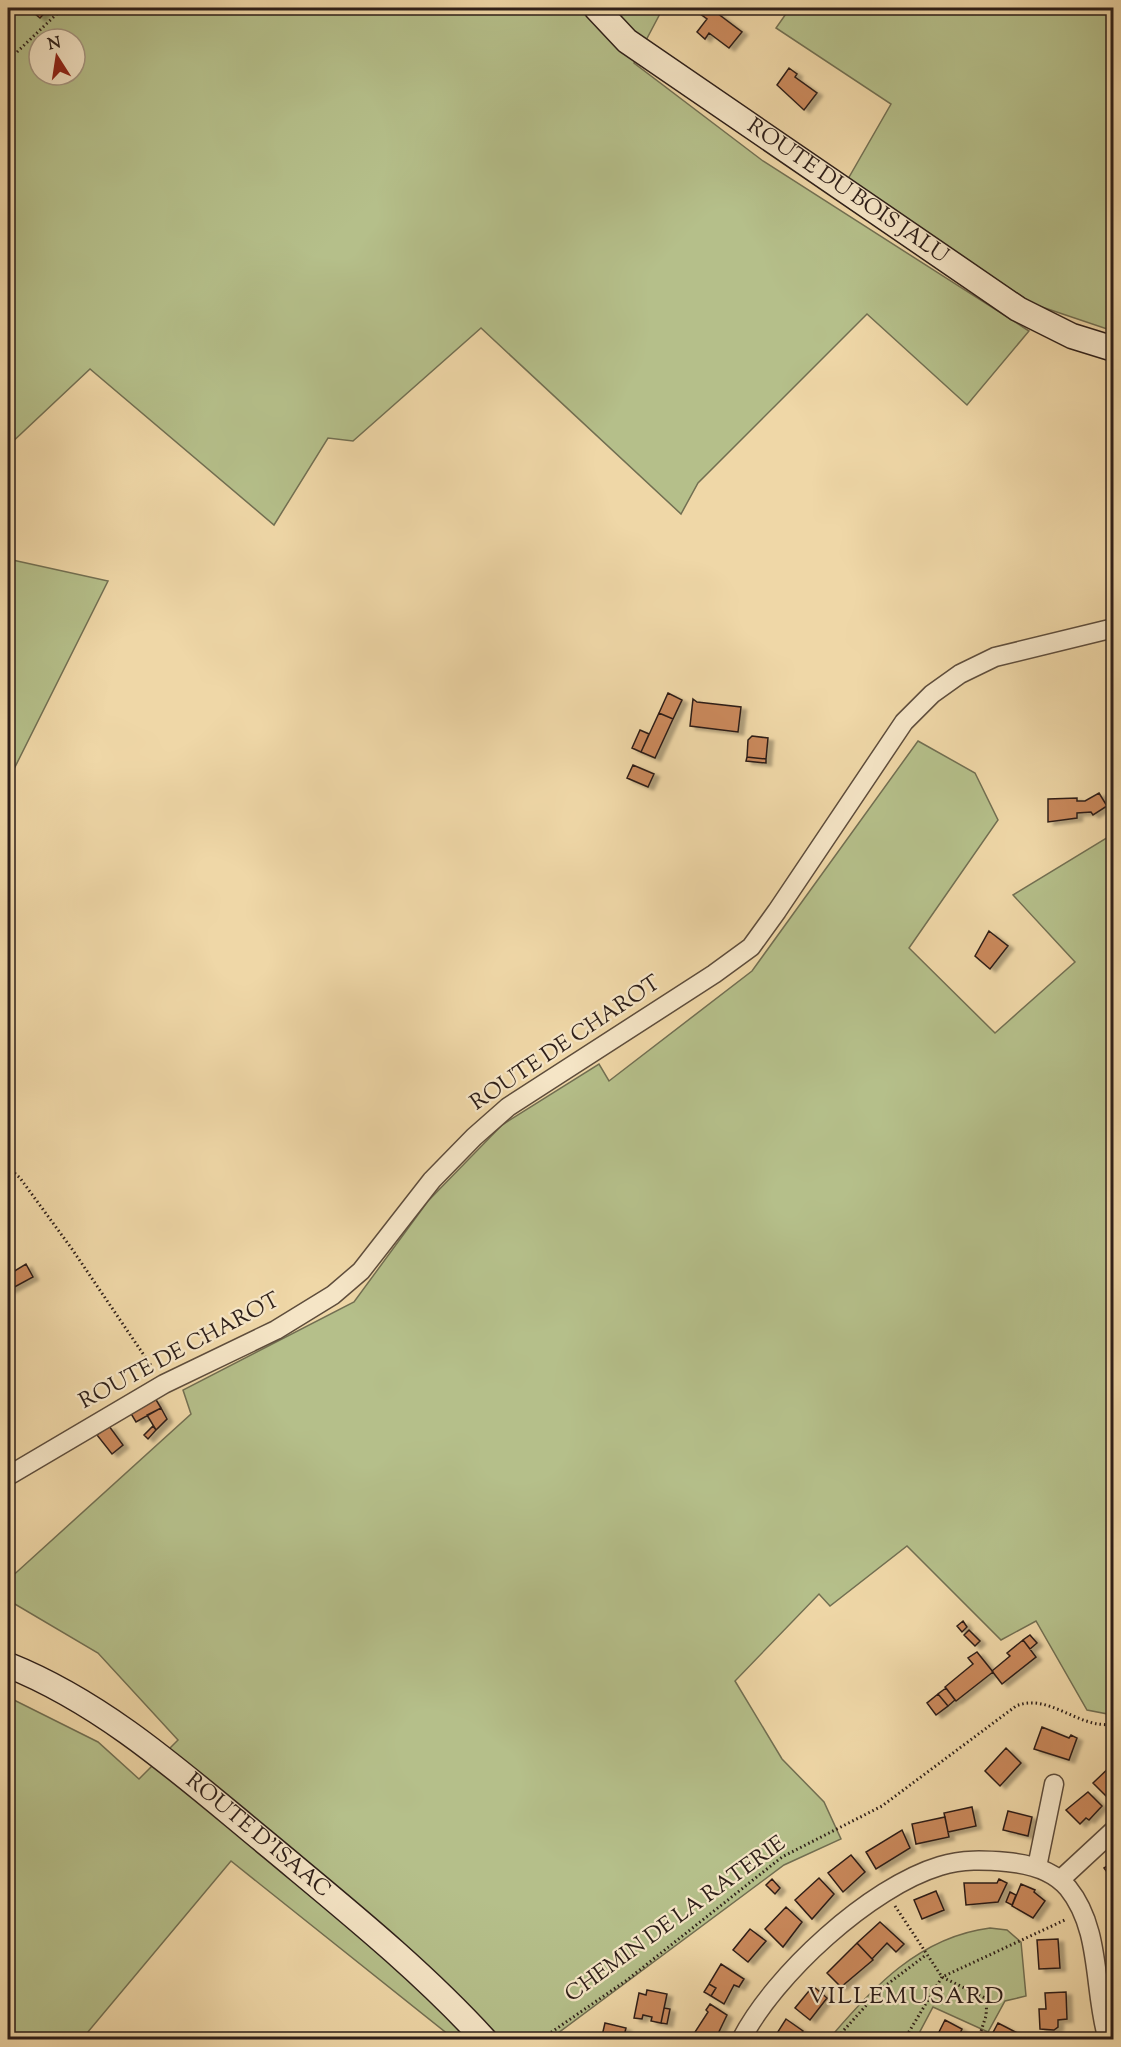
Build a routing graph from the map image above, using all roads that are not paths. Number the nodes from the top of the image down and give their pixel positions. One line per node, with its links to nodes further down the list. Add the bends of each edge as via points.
1 (596, 8): 2 (street, ROUTE DU BOIS JALU, via 627,41 1018,309 1072,336)
2 (1113, 349)
3 (1113, 628): 4 (street, ROUTE DE CHAROT, via 995,657 960,674 932,694 904,722 751,946 508,1107 432,1180 360,1271 333,1296 276,1330 164,1384)
4 (8, 1476)
5 (8, 1665): 10 (street, ROUTE D'ISAAC, via 71,1696 155,1753 395,1952)
6 (1054, 1784): 8 (street)
7 (1113, 1830): 9 (street)
8 (1037, 1867): 9 (street); 11 (street, via 974,1859 939,1866 886,1892 804,1957)
9 (1060, 1880): 12 (street, via 1083,1911 1091,1935 1100,2014)
10 (485, 2040)
11 (741, 2040)
12 (1108, 2040)

